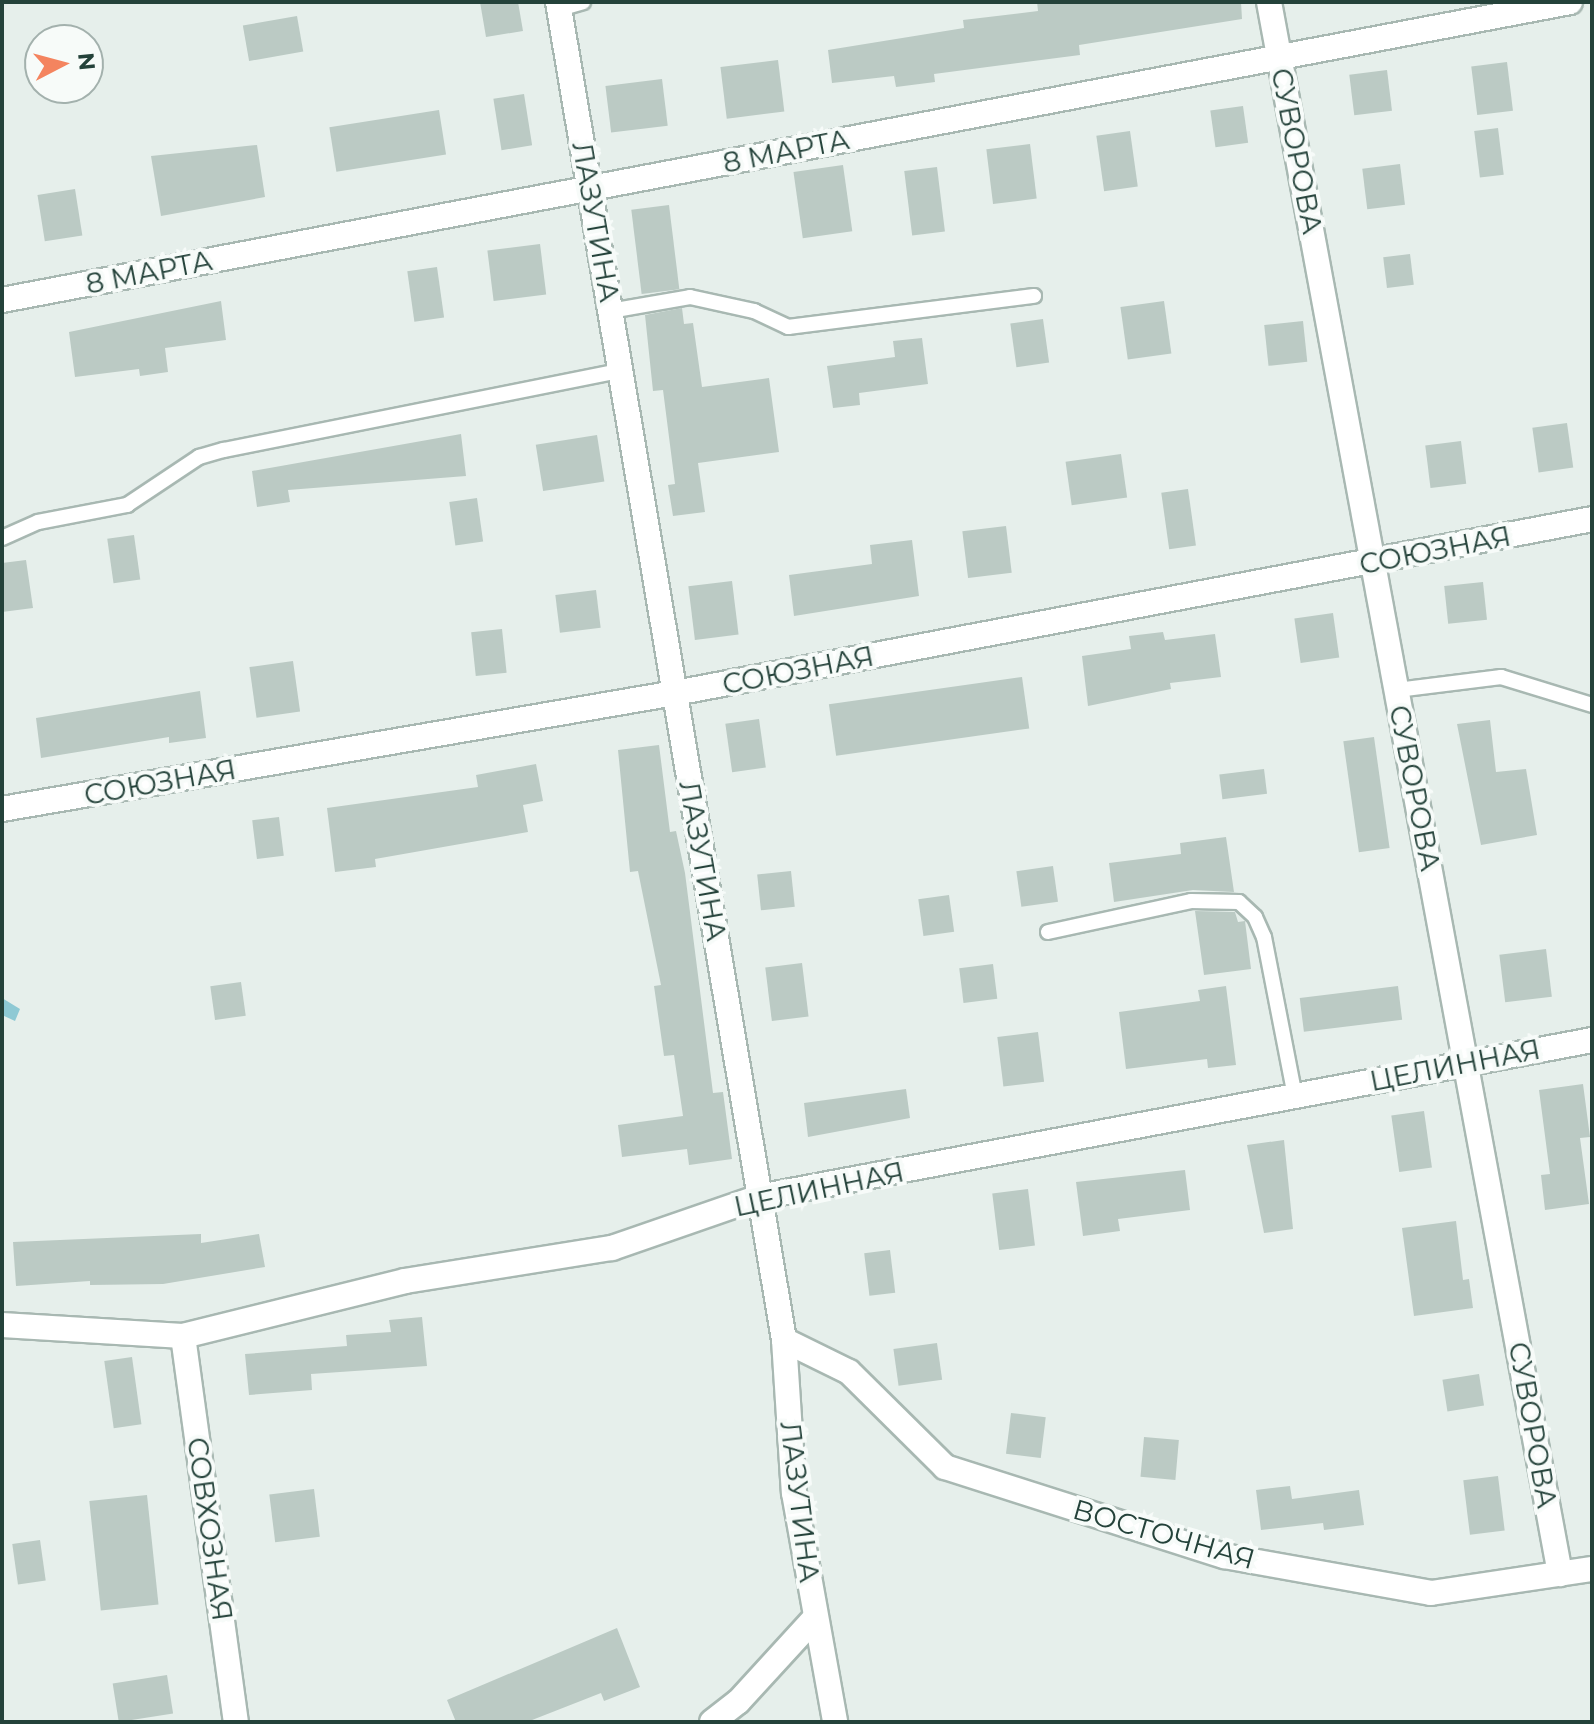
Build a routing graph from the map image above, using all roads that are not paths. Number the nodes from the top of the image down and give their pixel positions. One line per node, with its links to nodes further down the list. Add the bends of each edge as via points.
1 (1269, 2): 4 (street, СУВОРОВА)
2 (1570, 2): 4 (street, 8 МАРТА)
3 (567, 4): 5 (street, ЛАЗУТИНА)
4 (1279, 57): 5 (street, 8 МАРТА); 12 (street, СУВОРОВА)
5 (590, 188): 7 (street, 8 МАРТА); 8 (street, ЛАЗУТИНА)
6 (1034, 296): 8 (lane, via 788,327 754,311 690,297)
7 (2, 300)
8 (610, 311): 9 (street, ЛАЗУТИНА)
9 (620, 371): 11 (lane, via 224,450 199,457 127,505 38,522); 14 (street, ЛАЗУТИНА)
10 (1592, 519): 12 (street, СОЮЗНАЯ)
11 (2, 538)
12 (1373, 563): 13 (street, СУВОРОВА); 14 (street, СОЮЗНАЯ)
13 (1397, 690): 15 (lane, via 1516,678); 19 (street, СУВОРОВА)
14 (675, 693): 16 (street, СОЮЗНАЯ); 21 (street, ЛАЗУТИНА)
15 (1592, 705)
16 (2, 809)
17 (1048, 932): 20 (lane, via 1191,901 1239,902 1255,917 1264,937)
18 (1592, 1040): 19 (street, ЦЕЛИННАЯ)
19 (1466, 1063): 20 (street, ЦЕЛИННАЯ); 26 (street, СУВОРОВА)
20 (1295, 1096): 21 (street, ЦЕЛИННАЯ)
21 (759, 1197): 23 (street, ЦЕЛИННАЯ, via 612,1248 405,1281); 24 (street, ЛАЗУТИНА)
22 (2, 1325): 23 (street, ЦЕЛИННАЯ)
23 (183, 1336): 28 (street, СОВХОЗНАЯ)
24 (784, 1340): 26 (street, ВОСТОЧНАЯ, via 849,1372 945,1467 1224,1556 1431,1593); 27 (street, ЛАЗУТИНА, via 794,1493)
25 (1592, 1569): 26 (street, ВОСТОЧНАЯ)
26 (1560, 1574)
27 (815, 1618): 29 (street, via 738,1702); 30 (street, ЛАЗУТИНА)
28 (236, 1722)
29 (712, 1722)
30 (835, 1722)

